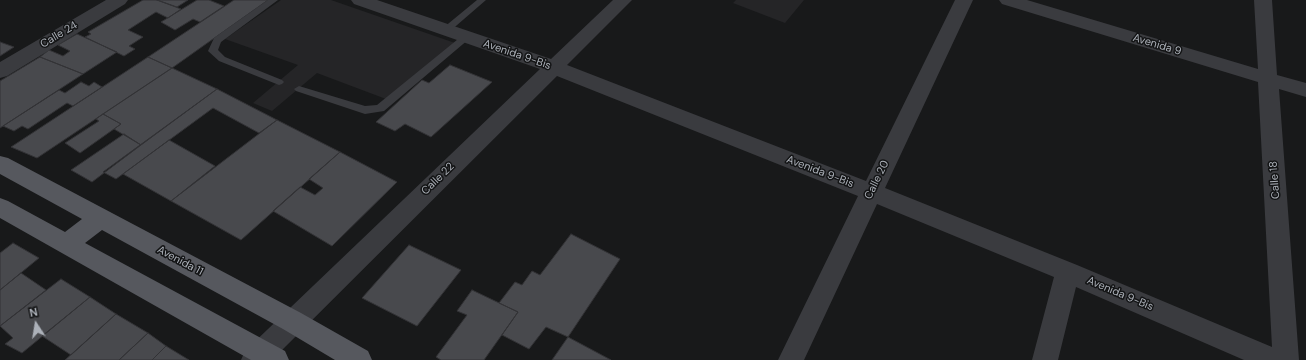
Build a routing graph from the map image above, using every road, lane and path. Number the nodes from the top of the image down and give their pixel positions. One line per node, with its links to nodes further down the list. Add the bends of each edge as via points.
1 (119, 0): 11 (street, Calle 24)
2 (274, 0): 13 (lane, via 217,40 213,51 222,59)
3 (360, 0): 9 (street, Avenida 9-Bis)
4 (482, 0): 9 (lane)
5 (623, 0): 10 (street, Calle 22)
6 (964, 0): 17 (street, Calle 20)
7 (1008, 0): 12 (street, Avenida 9)
8 (1263, 0): 12 (street, Calle 18)
9 (456, 33): 10 (street, Avenida 9-Bis); 14 (lane, via 380,108 365,110)
10 (553, 67): 17 (street, Avenida 9-Bis); 22 (street, Calle 22)
11 (0, 71)
12 (1269, 79): 15 (street, Avenida 9); 28 (street, Calle 18)
13 (279, 82)
14 (299, 89)
15 (1306, 90)
16 (0, 164): 19 (main road, Avenida 11)
17 (871, 192): 21 (street, Avenida 9-Bis); 25 (street, Calle 20)
18 (0, 207): 20 (main road)
19 (101, 218): 20 (main road); 22 (main road, Avenida 11)
20 (67, 244): 23 (main road)
21 (1068, 272): 26 (street); 27 (street, Avenida 9-Bis)
22 (292, 321): 23 (street, Calle 22); 24 (main road, Avenida 11)
23 (264, 357)
24 (359, 360)
25 (791, 360)
26 (1045, 360)
27 (1273, 360)
28 (1286, 360)

